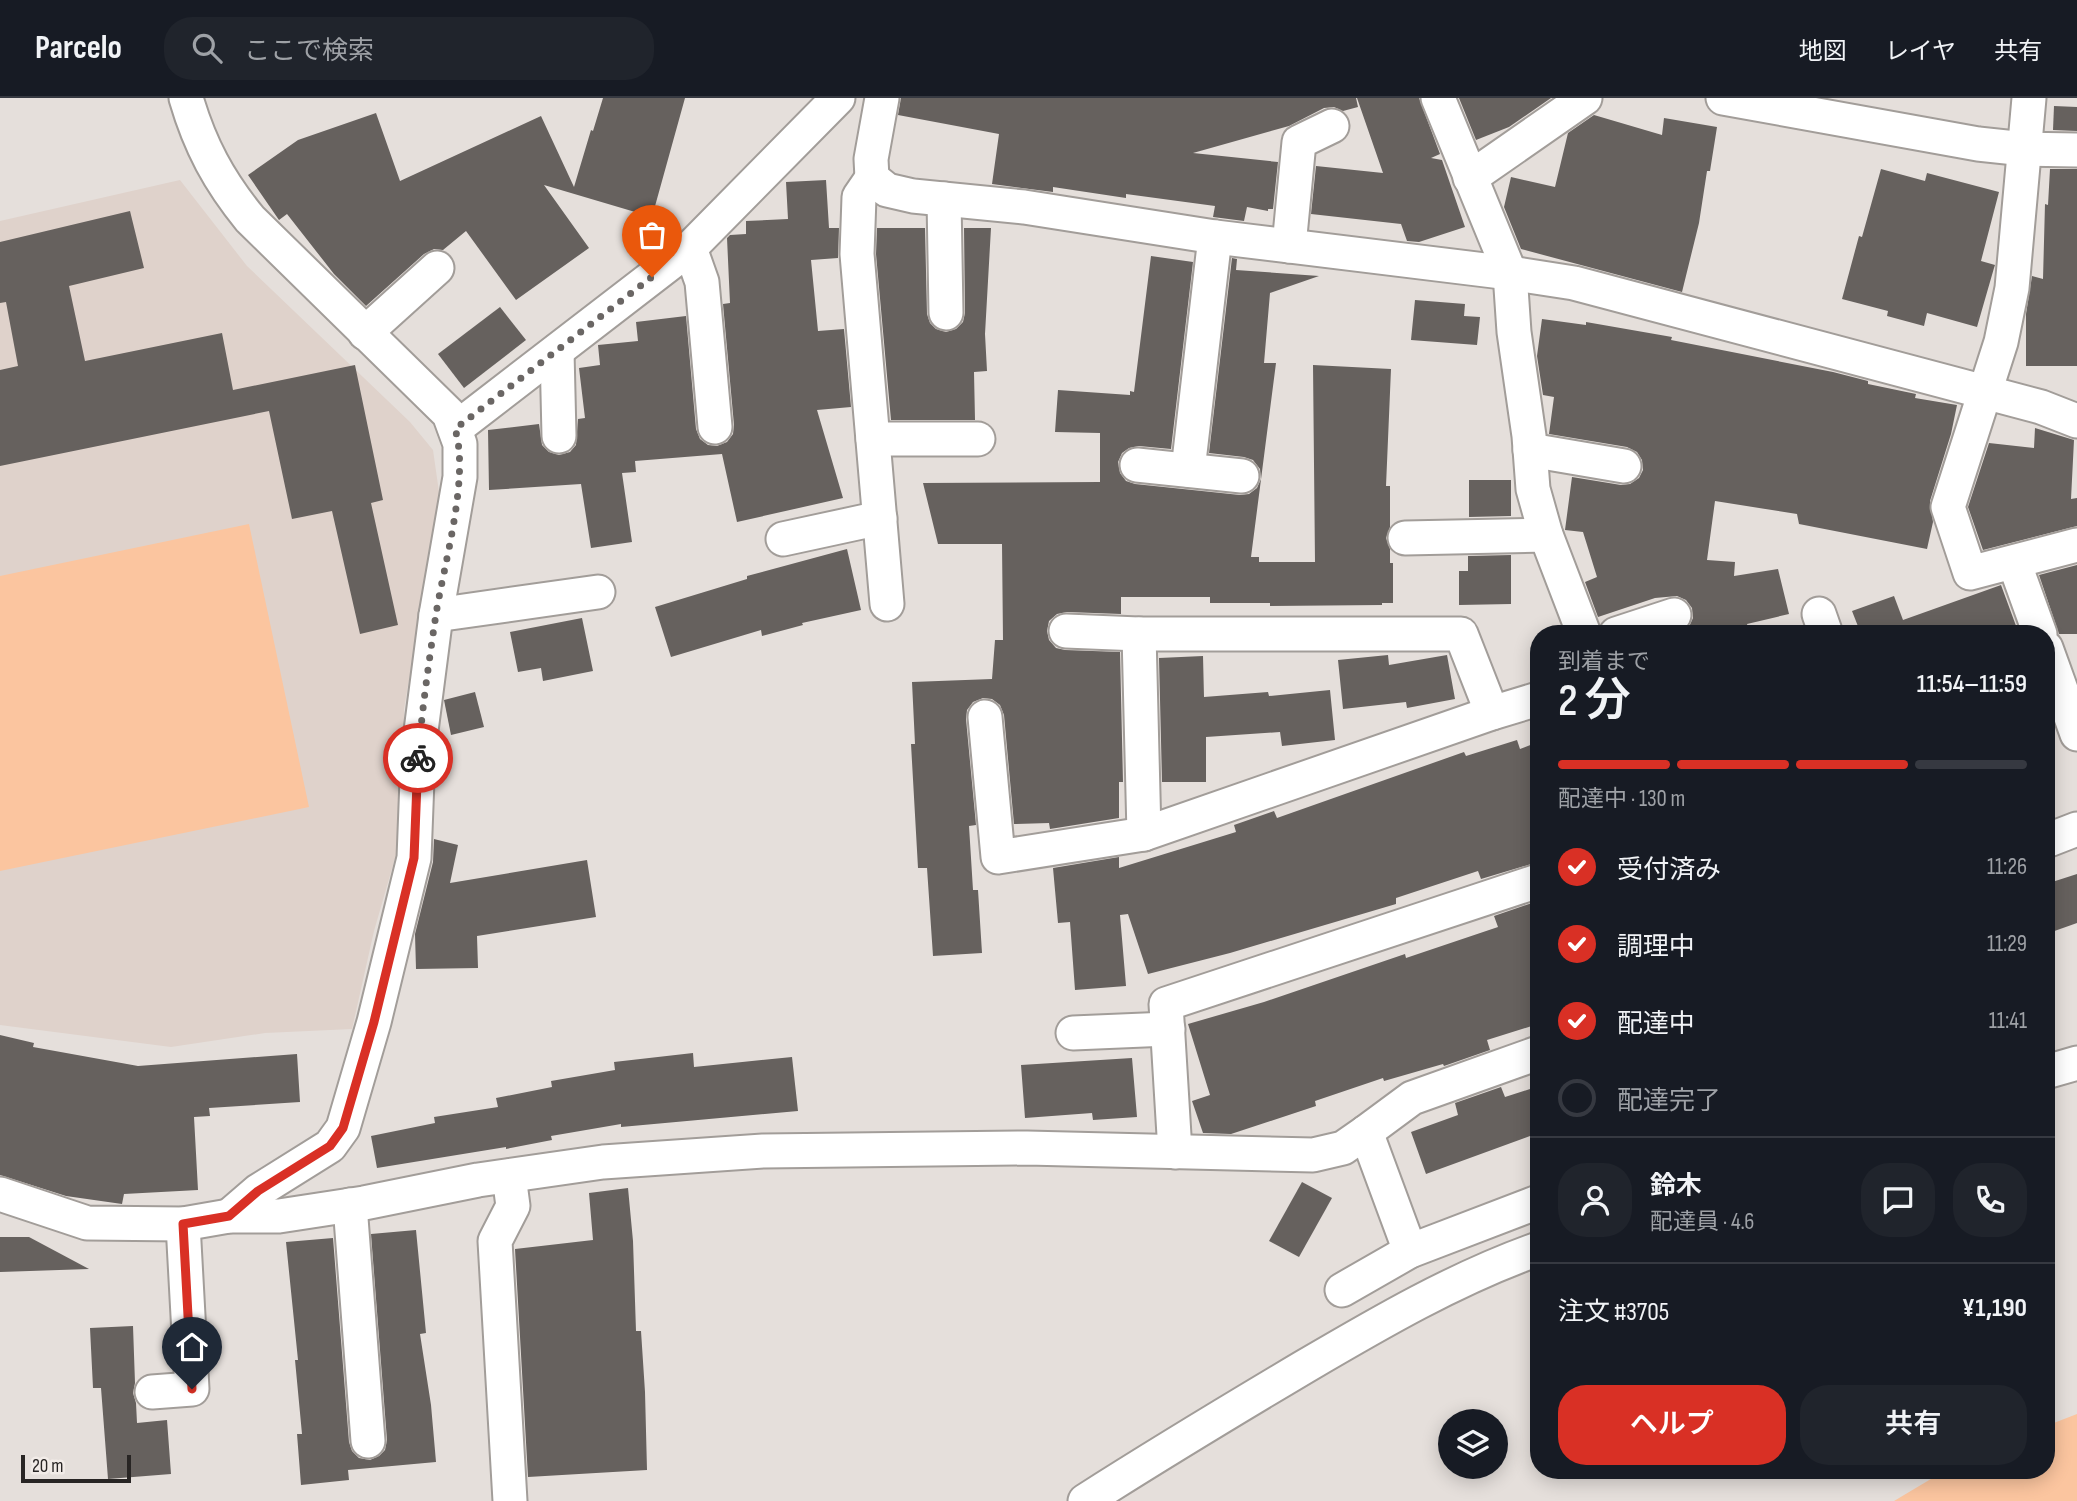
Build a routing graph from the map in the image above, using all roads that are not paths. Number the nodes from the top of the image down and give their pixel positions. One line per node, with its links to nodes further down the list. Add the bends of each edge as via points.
1 (186, 98): 20 (street, via 226,190)
2 (838, 98): 16 (street)
3 (882, 98): 11 (street)
4 (1438, 98): 12 (street)
5 (1585, 98): 12 (street)
6 (1723, 98): 9 (street)
7 (2029, 98): 9 (street)
8 (1332, 126): 15 (street, via 1299,142)
9 (2025, 149): 10 (street); 22 (street, via 2012,288)
10 (2077, 150)
11 (873, 178): 13 (street, via 887,190); 27 (street, via 859,197 857,254)
12 (1470, 178): 18 (street)
13 (944, 199): 14 (street); 19 (street)
14 (1215, 237): 15 (street); 32 (street)
15 (1289, 246): 18 (street)
16 (691, 248): 21 (street); 24 (street, via 702,282)
17 (437, 268): 20 (street)
18 (1510, 273): 22 (street, via 1574,283); 29 (street)
19 (946, 313)
20 (365, 333): 25 (street, via 449,414)
21 (557, 351): 25 (street); 26 (street)
22 (1984, 392): 23 (street); 39 (street, via 1948,508 1970,573)
23 (2077, 421)
24 (715, 427)
25 (455, 429): 42 (street, via 460,477)
26 (559, 436)
27 (873, 439): 28 (street); 34 (street)
28 (978, 439)
29 (1530, 450): 31 (street); 35 (street, via 1533,489)
30 (1137, 465): 32 (street)
31 (1624, 466)
32 (1188, 470): 33 (street)
33 (1242, 476)
34 (880, 518): 37 (street); 41 (street)
35 (1546, 535): 36 (street); 44 (street)
36 (1405, 538)
37 (783, 539)
38 (2077, 545): 39 (street)
39 (2014, 562): 46 (street)
40 (598, 592): 42 (street)
41 (887, 604)
42 (436, 615): 69 (street, via 418,754 414,858 343,1128 330,1146 258,1191)
43 (1674, 615): 45 (street)
44 (1581, 625)
45 (1643, 625)
46 (2037, 625)
47 (1066, 631): 48 (street)
48 (1139, 634): 51 (street, via 1461,634); 55 (street)
49 (2055, 673): 53 (street)
50 (1530, 701): 51 (street)
51 (1492, 713): 55 (street)
52 (985, 717): 55 (street, via 998,857)
53 (2077, 734)
54 (2077, 829): 56 (street)
55 (1144, 834)
56 (2055, 838)
57 (1530, 884): 58 (street, via 1166,1004)
58 (1168, 1029): 59 (street); 64 (street)
59 (1073, 1033)
60 (1530, 1056): 63 (street, via 1412,1098)
61 (2077, 1063): 62 (street)
62 (2055, 1069)
63 (1366, 1132): 64 (street, via 1343,1148 1313,1156); 71 (street)
64 (1175, 1152): 65 (street, via 1027,1148 764,1151 603,1162)
65 (509, 1175): 67 (street); 76 (street, via 513,1206 495,1241)
66 (0, 1194): 70 (street, via 87,1223)
67 (350, 1205): 69 (street, via 279,1216); 75 (street)
68 (1530, 1205): 71 (street)
69 (229, 1216): 70 (street)
70 (183, 1224): 74 (street, via 192,1389)
71 (1410, 1251): 73 (street)
72 (1530, 1252): 77 (street, via 1377,1324)
73 (1342, 1290)
74 (152, 1392)
75 (356, 1421)
76 (510, 1501)
77 (1085, 1501)

